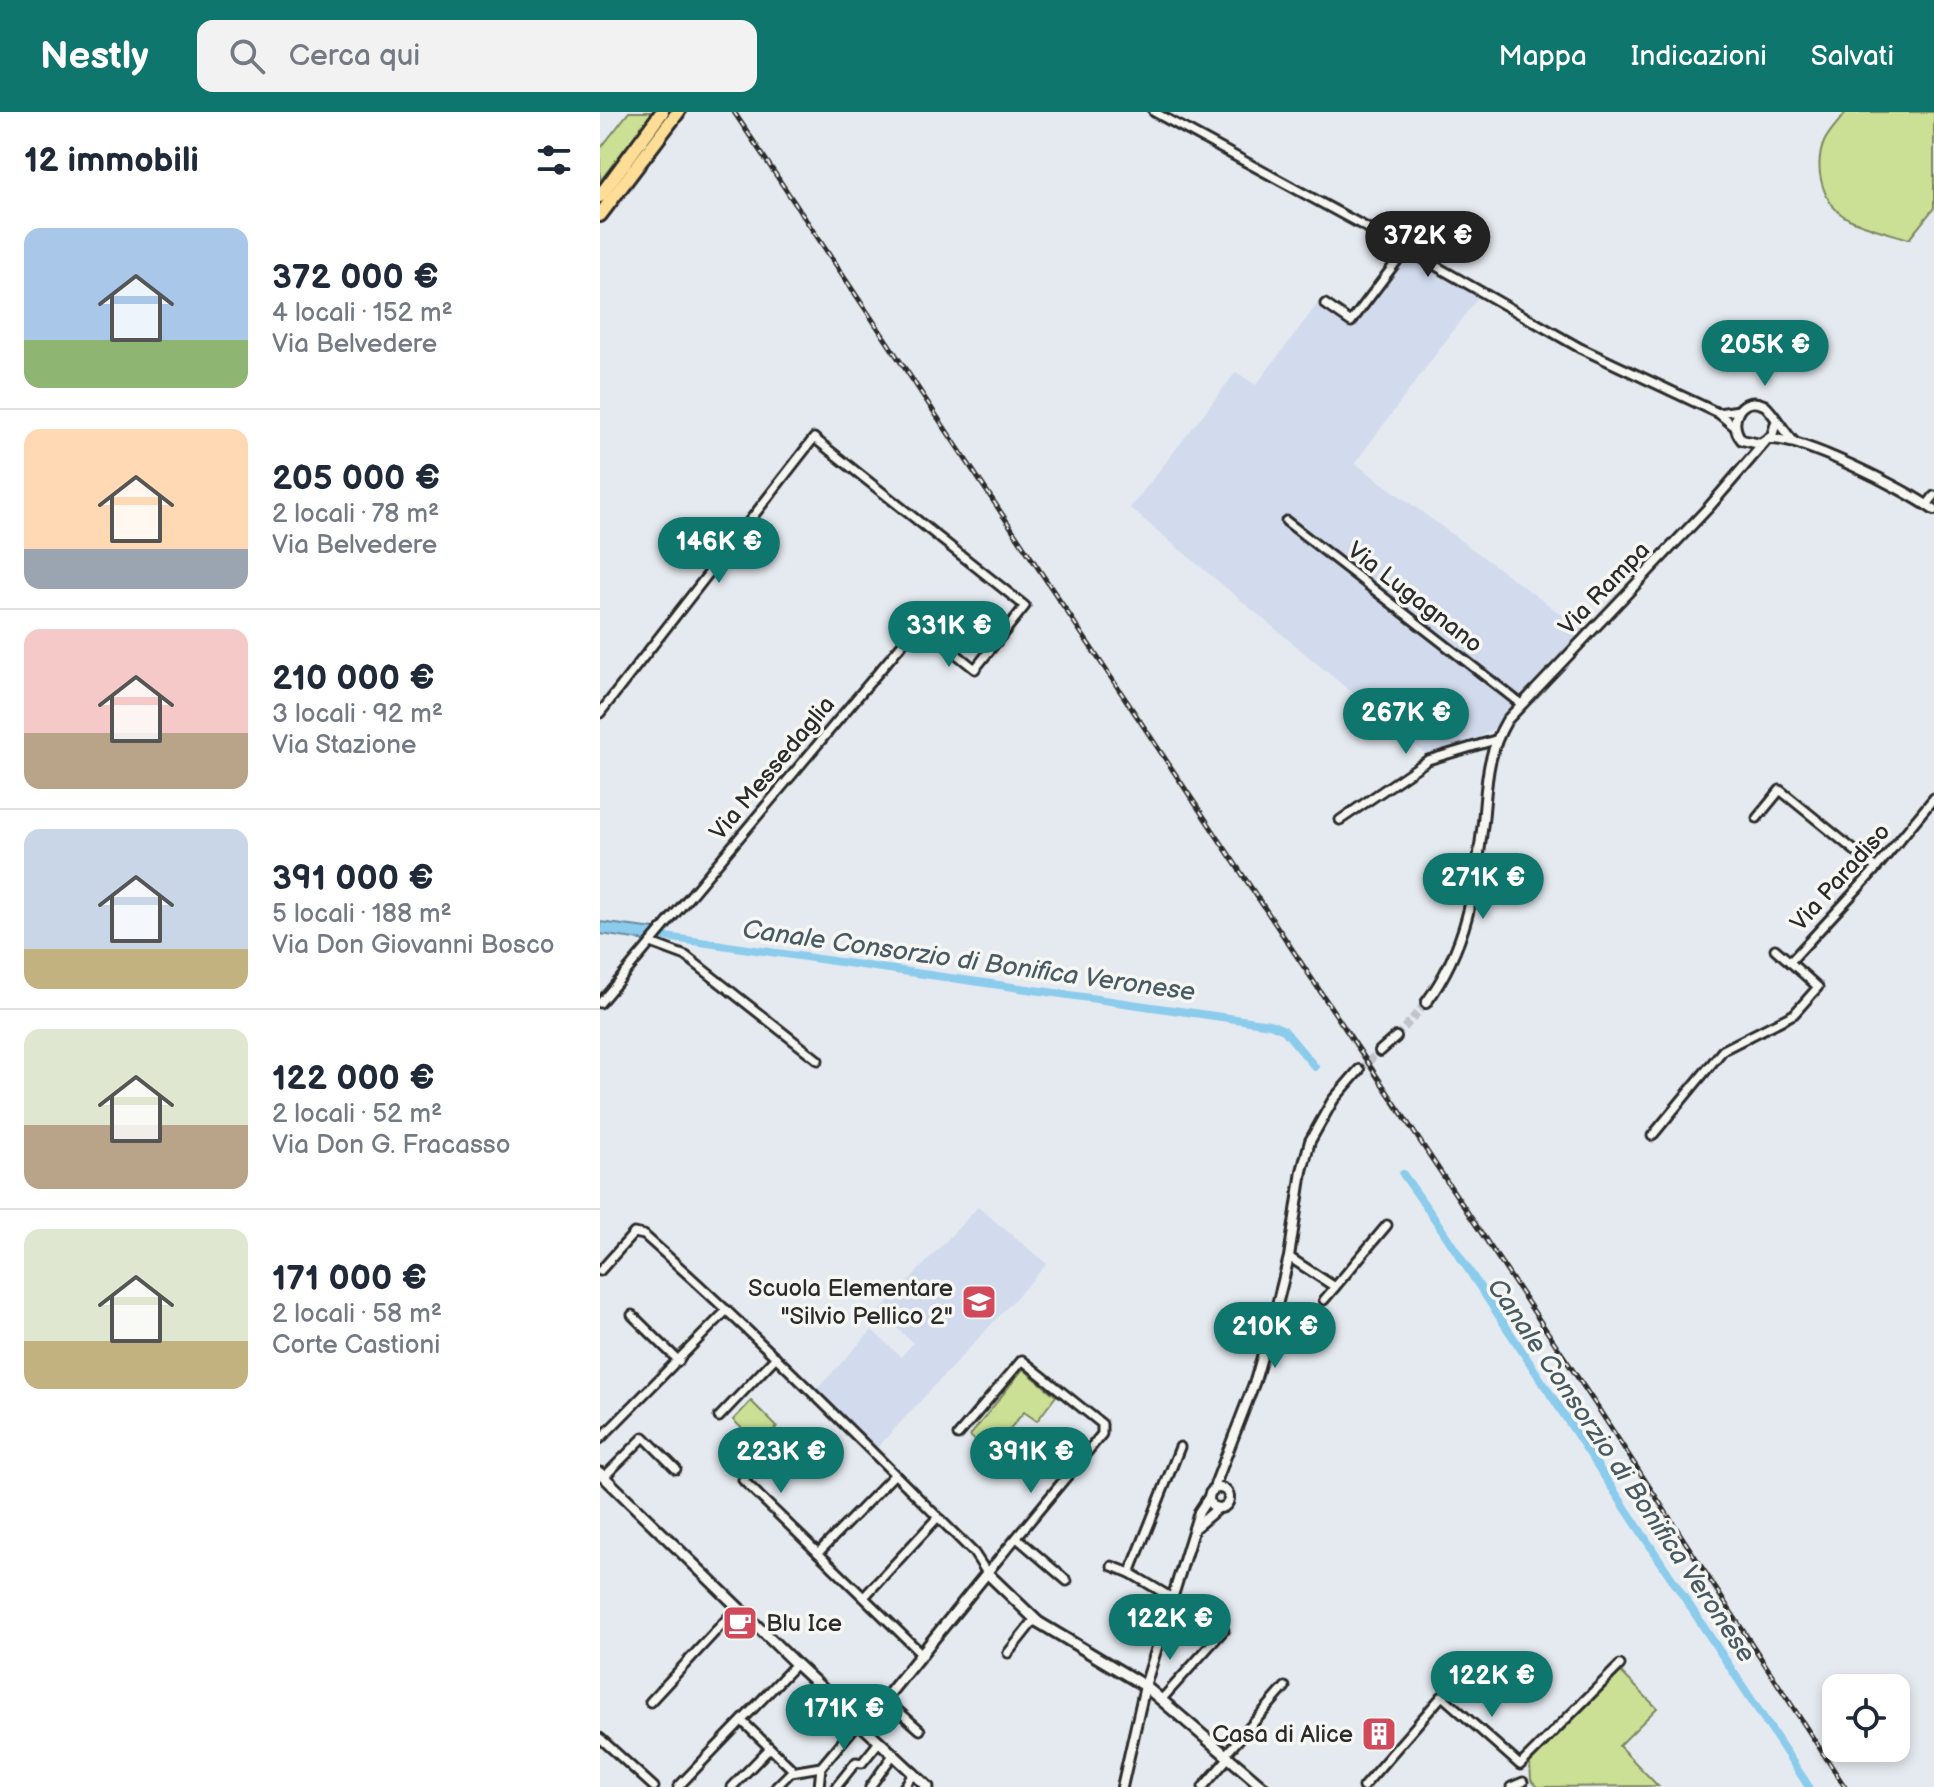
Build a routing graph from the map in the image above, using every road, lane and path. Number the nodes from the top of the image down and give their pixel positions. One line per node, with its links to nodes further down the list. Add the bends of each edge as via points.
1 (662, 112): 4 (highway)
2 (678, 112): 5 (highway)
3 (1154, 112): 6 (street)
4 (600, 196)
5 (600, 215)
6 (1406, 249): 7 (street, via 1351,322); 9 (street, via 1580,348)
7 (1325, 304)
8 (1739, 410): 9 (street); 10 (street, via 1760,403 1772,411); 11 (street)
9 (1718, 413): 11 (street)
10 (1776, 422): 13 (street); 14 (street)
11 (1735, 427): 12 (street)
12 (1742, 440): 13 (street); 15 (street)
13 (1767, 441): 14 (street); 15 (street, Via Rampa)
14 (1794, 441): 17 (street)
15 (1744, 465): 19 (street, Via Rampa)
16 (1934, 496): 17 (street)
17 (1930, 508)
18 (1286, 521): 19 (street, Via Lugagnano)
19 (1521, 704): 21 (street, Via Rampa)
20 (600, 713): 26 (street, Via Messedaglia, via 814,438 1025,606 975,669 919,624)
21 (1495, 740): 24 (street, via 1428,760); 30 (street, Via Rampa, via 1466,928)
22 (1934, 798): 25 (street, Via Paradiso)
23 (1757, 818): 25 (street, via 1780,790)
24 (1340, 820)
25 (1876, 868): 28 (street, Via Paradiso)
26 (651, 943): 29 (street, Via Messedaglia); 33 (street, via 686,956)
27 (1775, 949): 28 (street)
28 (1790, 962): 35 (street, Via Paradiso, via 1818,987 1794,1014 1723,1050)
29 (600, 1003)
30 (1426, 1003)
31 (1396, 1037): 32 (street)
32 (1380, 1051)
33 (818, 1060)
34 (1359, 1070): 37 (street, via 1333,1100 1310,1141)
35 (1652, 1136)
36 (1387, 1225): 39 (street)
37 (1289, 1257): 39 (street); 50 (street, via 1255,1381)
38 (600, 1271): 41 (street, via 634,1233 644,1235)
39 (1335, 1287): 40 (street)
40 (1324, 1300)
41 (727, 1310): 43 (street); 44 (street)
42 (632, 1315): 44 (street)
43 (776, 1357): 45 (street); 53 (street)
44 (679, 1361): 48 (street)
45 (719, 1417)
46 (958, 1435): 59 (street, via 1022,1360 1102,1424 1102,1434)
47 (785, 1438): 60 (street, via 743,1480)
48 (600, 1439)
49 (1180, 1447): 63 (street)
50 (1226, 1457): 54 (street); 55 (street)
51 (676, 1469): 52 (street, via 644,1437)
52 (602, 1475): 67 (main road)
53 (894, 1475): 57 (street); 60 (street)
54 (1225, 1491): 55 (street); 56 (street, via 1228,1502)
55 (1211, 1493): 56 (street, via 1210,1503); 58 (street)
56 (1218, 1508): 58 (street)
57 (938, 1517): 62 (street); 65 (street)
58 (1194, 1530): 66 (street)
59 (1017, 1538): 62 (street); 64 (street)
60 (818, 1553): 65 (street)
61 (1112, 1566): 63 (street)
62 (987, 1573): 68 (main road); 71 (main road)
63 (1130, 1573): 66 (street)
64 (1067, 1581)
65 (864, 1597): 71 (street)
66 (1174, 1599): 74 (street)
67 (738, 1607): 72 (main road); 78 (street)
68 (1035, 1619): 70 (street); 74 (main road)
69 (1224, 1630): 77 (street)
70 (1008, 1653)
71 (923, 1655): 76 (main road)
72 (796, 1664): 79 (street); 80 (main road)
73 (1620, 1665): 103 (street, via 1520,1765 1442,1696)
74 (1145, 1686): 77 (main road); 100 (street)
75 (1285, 1687): 86 (street)
76 (886, 1700): 80 (main road); 81 (street)
77 (1161, 1700): 86 (main road)
78 (650, 1702)
79 (742, 1721): 84 (street); 91 (street)
80 (861, 1724): 83 (main road); 88 (street)
81 (920, 1730)
82 (600, 1738): 92 (street)
83 (879, 1742): 85 (main road); 96 (street)
84 (770, 1748): 87 (street); 93 (street)
85 (893, 1755): 89 (main road); 97 (street)
86 (1228, 1756): 101 (street); 102 (main road)
87 (790, 1767)
88 (821, 1767): 94 (street, via 791,1772); 95 (street)
89 (914, 1773): 98 (street); 99 (main road)
90 (1523, 1782): 104 (street)
91 (681, 1786)
92 (654, 1787)
93 (732, 1787)
94 (776, 1787)
95 (819, 1787)
96 (836, 1787)
97 (870, 1787)
98 (904, 1787)
99 (928, 1787)
100 (1122, 1787)
101 (1203, 1787)
102 (1263, 1787)
103 (1363, 1787)
104 (1511, 1787)

